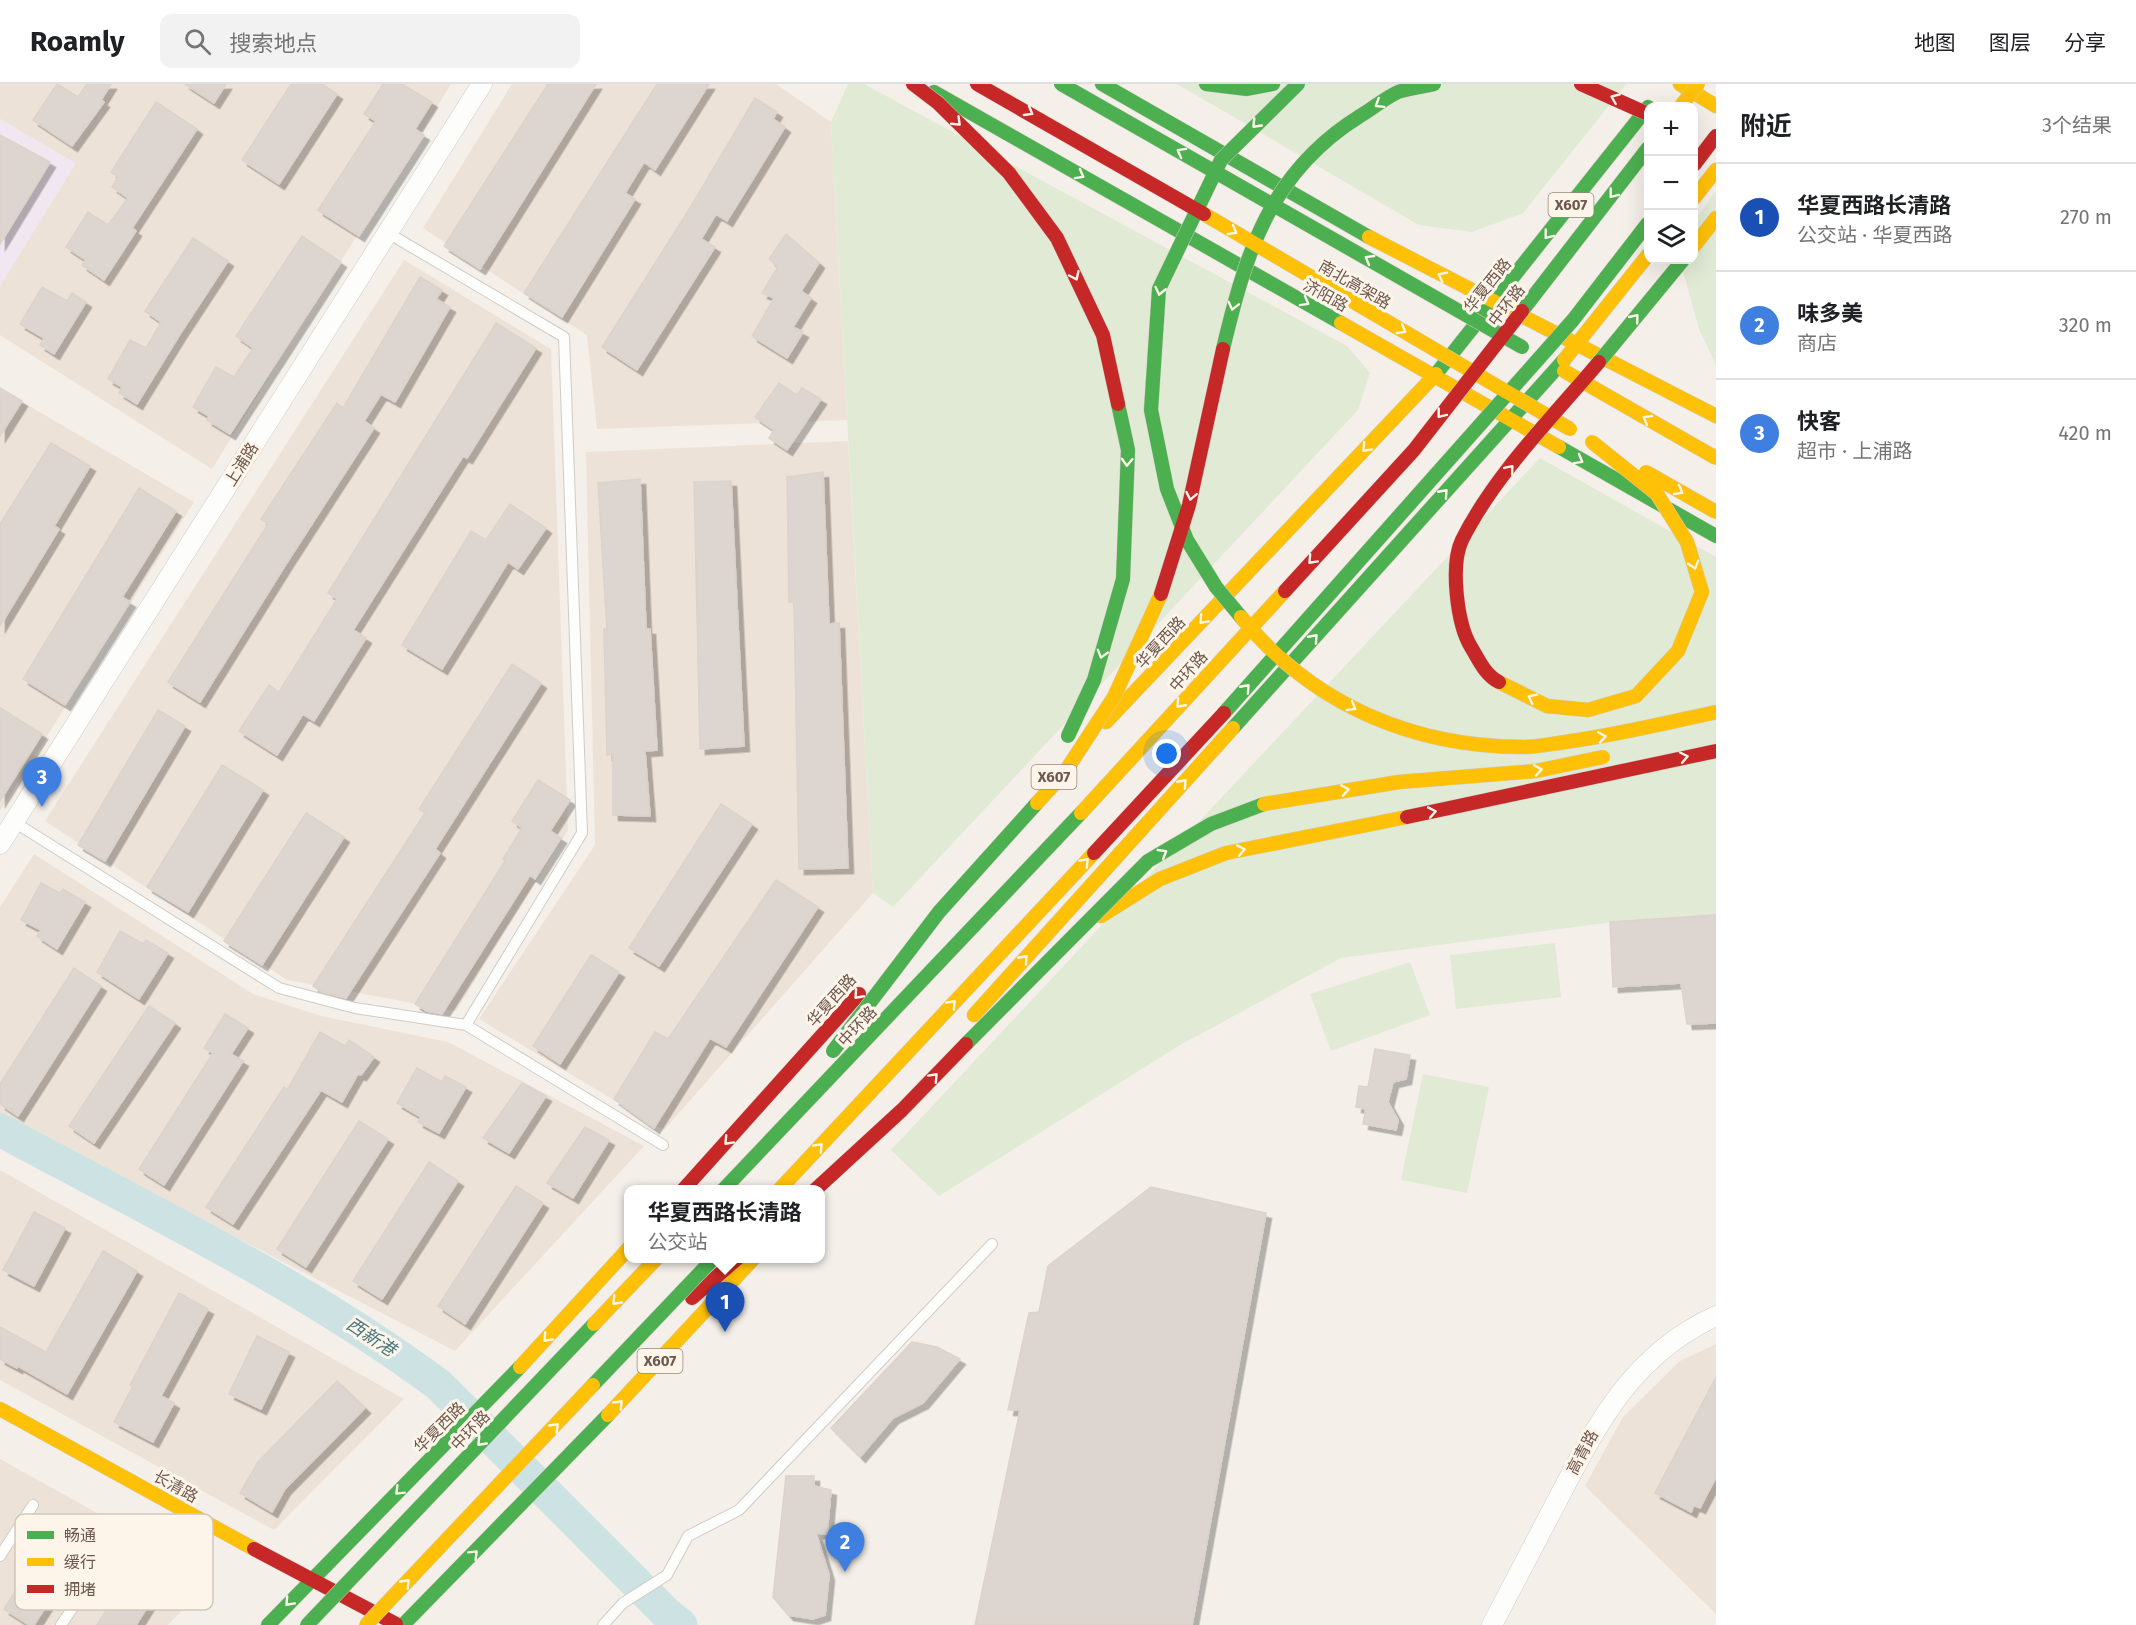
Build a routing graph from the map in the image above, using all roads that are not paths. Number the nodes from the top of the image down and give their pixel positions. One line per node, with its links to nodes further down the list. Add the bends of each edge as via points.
1 (482, 84): 26 (street, 上浦路)
2 (913, 84): 43 (main road, one-way to 43, bridge, via 938,103 1009,173 1057,238 1103,335 1128,450 1123,579 1094,680)
3 (920, 84): 32 (main road, 济阳路, one-way to 32)
4 (977, 84): 35 (main road, 南北高架路, one-way to 35, bridge)
5 (1061, 84): 36 (main road, 南北高架路, one-way to 5, bridge)
6 (1102, 84): 30 (main road, one-way to 6, via 1383,245)
7 (1206, 84): 8 (main road, via 1247,89)
8 (1274, 84)
9 (1298, 84): 39 (main road, one-way to 39, bridge, via 1221,160 1159,289 1151,410 1167,489 1187,540 1216,587 1262,643 1311,684 1372,719 1441,740 1525,747 1609,736)
10 (1434, 84): 43 (main road, one-way to 43, bridge, via 1399,92 1333,133 1293,172 1261,226 1237,290 1189,505 1157,608 1114,697 1065,772)
11 (1581, 84): 16 (main road, one-way to 11, bridge)
12 (1680, 84): 15 (main road)
13 (1698, 84): 14 (main road, bridge)
14 (1684, 102)
15 (1716, 106)
16 (1644, 112)
17 (1644, 113): 30 (main road, 华夏西路 / X607, one-way to 30)
18 (1716, 136): 21 (main road, bridge)
19 (1644, 153): 48 (main road, 中环路, one-way to 48, bridge, via 1414,450 1073,821)
20 (1698, 155): 22 (main road)
21 (1698, 160)
22 (1716, 171): 23 (main road)
23 (1698, 193)
24 (1716, 218): 27 (main road)
25 (1644, 228): 52 (main road, one-way to 25, bridge, via 1197,743 1573,320)
26 (388, 233): 44 (street, 上浦路); 47 (lane, via 564,337 582,833)
27 (1698, 241)
28 (1644, 260): 31 (main road)
29 (1680, 264): 35 (main road, one-way to 29, bridge, via 1657,494 1687,542 1702,592 1678,651 1636,696 1588,710 1547,706 1490,677 1463,633 1455,578 1461,542 1498,483)
30 (1494, 303): 31 (main road); 32 (main road, 华夏西路 / X607)
31 (1577, 345): 33 (main road); 34 (main road)
32 (1435, 375): 34 (main road, 济阳路); 50 (main road, 华夏西路 / X607, one-way to 50, via 1015,818)
33 (1716, 416)
34 (1510, 421): 38 (main road, 济阳路, one-way to 38); 53 (main road, one-way to 34)
35 (1592, 442): 37 (main road, 南北高架路, one-way to 37, bridge)
36 (1716, 458)
37 (1716, 512)
38 (1716, 536)
39 (1716, 710): 40 (main road, bridge)
40 (1664, 739)
41 (1716, 750): 46 (main road, one-way to 41, bridge, via 1161,879 1226,853 1455,808)
42 (1615, 755): 46 (main road, one-way to 42, bridge, via 1148,861 1210,824 1266,803 1399,782 1536,771)
43 (1036, 804): 48 (main road, bridge, via 939,912 868,1002)
44 (14, 822): 45 (street, 上浦路); 47 (lane, via 279,988 354,1008)
45 (0, 844)
46 (1076, 931): 54 (main road, one-way to 46, bridge, via 902,1110)
47 (466, 1025): 49 (lane)
48 (779, 1131): 51 (main road, 中环路, bridge)
49 (663, 1146)
50 (687, 1185)
51 (728, 1185)
52 (784, 1185)
53 (821, 1185)
54 (821, 1185)
55 (992, 1244): 77 (lane, via 739,1510 688,1536 667,1575 624,1603)
56 (624, 1253): 70 (main road, 华夏西路, one-way to 70, via 496,1393)
57 (652, 1263): 74 (main road, 中环路, one-way to 74, bridge)
58 (709, 1263): 62 (main road, bridge)
59 (732, 1263): 62 (main road, bridge)
60 (749, 1263): 76 (main road, X607, one-way to 60, via 565,1461)
61 (1716, 1316): 78 (street, 高青路, via 1669,1344 1609,1406)
62 (620, 1359): 75 (main road, one-way to 62, bridge)
63 (0, 1408): 66 (main road, 长清路)
64 (33, 1504): 65 (lane)
65 (27, 1514)
66 (191, 1514)
67 (213, 1526): 70 (main road, 长清路)
68 (15, 1532): 69 (lane)
69 (0, 1556)
70 (310, 1580): 73 (main road, 华夏西路, one-way to 73); 76 (main road, 长清路)
71 (71, 1610): 72 (lane)
72 (61, 1625)
73 (268, 1625)
74 (307, 1625)
75 (366, 1625)
76 (401, 1625)
77 (603, 1625)
78 (1492, 1625)

